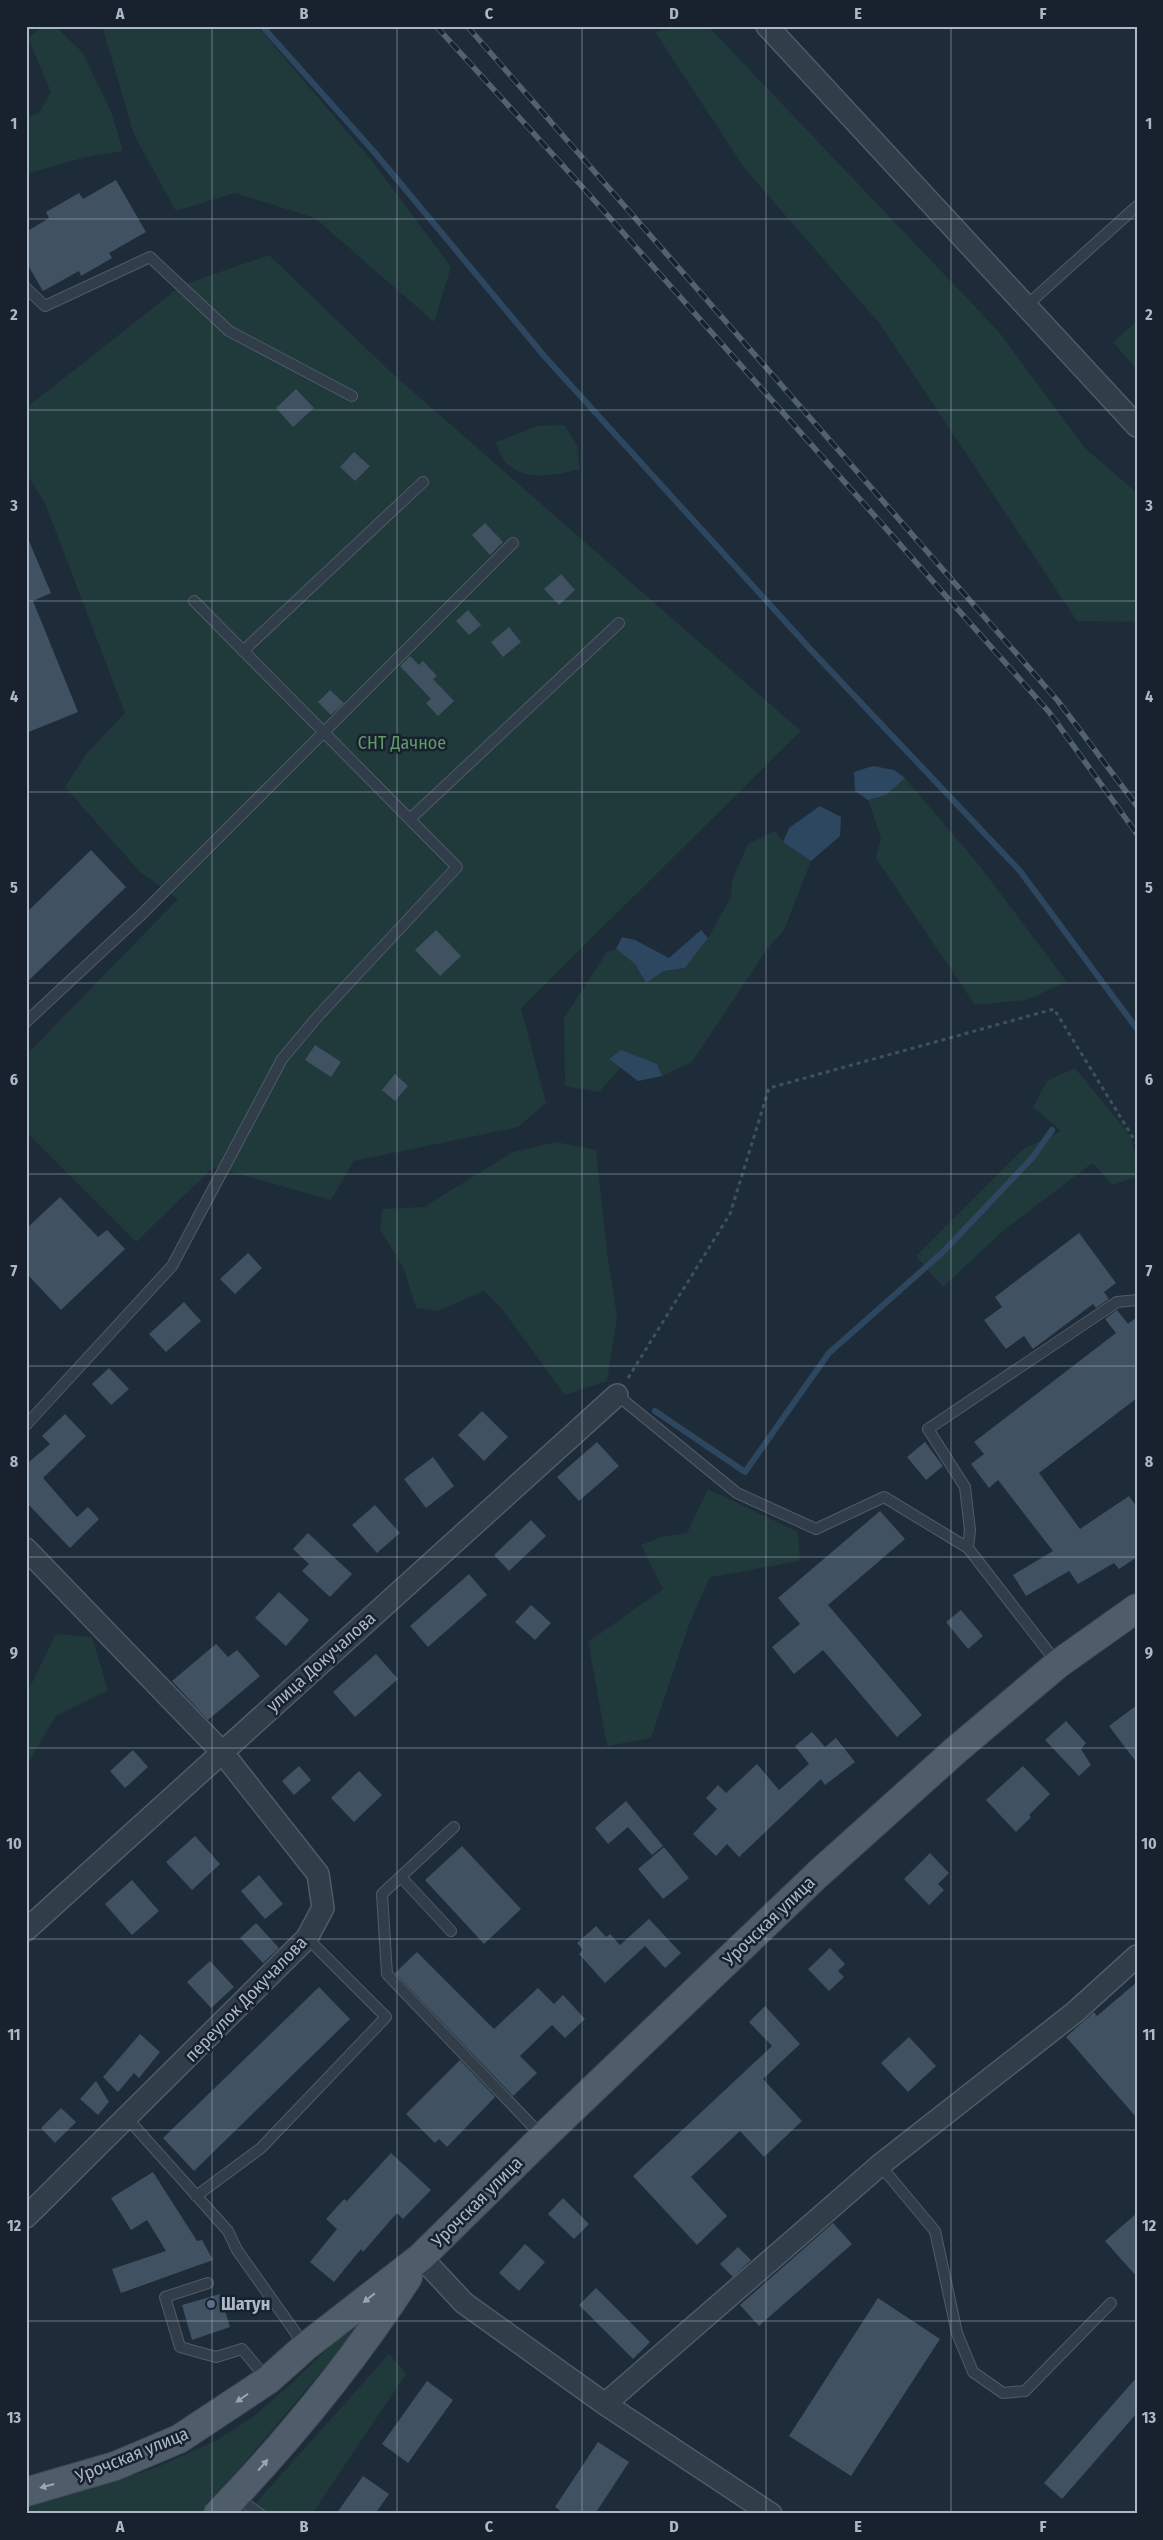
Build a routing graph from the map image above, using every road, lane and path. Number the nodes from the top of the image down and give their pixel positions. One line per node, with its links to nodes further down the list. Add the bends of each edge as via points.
1 (767, 26): 4 (street)
2 (1137, 206): 4 (lane)
3 (26, 288): 5 (lane, via 45,306 150,257 229,331)
4 (1026, 306): 6 (street)
5 (352, 396)
6 (1137, 426)
7 (423, 482): 11 (lane)
8 (513, 543): 12 (lane)
9 (194, 601): 11 (lane)
10 (619, 623): 13 (lane)
11 (243, 651): 12 (lane)
12 (324, 732): 13 (lane); 14 (lane, via 143,913)
13 (410, 820): 18 (lane, via 457,867 282,1059 172,1266)
14 (26, 1022)
15 (1137, 1144): 17 (path, via 1054,1009 769,1088 730,1214)
16 (1137, 1300): 19 (lane, via 1117,1302 928,1429 964,1487 970,1530)
17 (617, 1395): 19 (lane, via 738,1493 816,1530 884,1497); 23 (street, улица Докучалова)
18 (26, 1425)
19 (968, 1548): 22 (lane)
20 (26, 1549): 23 (street, переулок Докучалова)
21 (1137, 1608): 22 (main road, Урочская улица)
22 (1058, 1664): 31 (main road, Урочская улица, via 818,1874)
23 (222, 1752): 26 (street, улица Докучалова); 28 (street, переулок Докучалова, via 318,1874 323,1908)
24 (454, 1827): 25 (lane)
25 (401, 1877): 27 (lane); 31 (lane, via 382,1894 386,1974)
26 (26, 1930)
27 (451, 1931)
28 (307, 1938): 30 (street, переулок Докучалова); 33 (lane, via 386,2017 261,2148)
29 (1137, 1956): 32 (street, via 1074,2013)
30 (127, 2118): 33 (lane); 34 (street, переулок Докучалова)
31 (543, 2137): 35 (main road, Урочская улица)
32 (880, 2165): 37 (lane, via 935,2231 957,2332 973,2372 1002,2393 1025,2391); 40 (street)
33 (196, 2196): 38 (lane, via 228,2231 237,2250)
34 (26, 2217)
35 (421, 2257): 38 (main road, Урочская улица, one-way to 38); 40 (street, via 464,2303); 42 (main road, Урочская улица, one-way to 35, via 263,2466 360,2347)
36 (208, 2284): 39 (lane, via 165,2297 180,2347 216,2357 242,2349)
37 (1110, 2303)
38 (305, 2347): 39 (main road, Урочская улица)
39 (268, 2380): 41 (main road, Урочская улица, one-way to 41, via 179,2439 115,2466)
40 (605, 2404): 44 (street)
41 (26, 2492)
42 (226, 2505): 43 (lane)
43 (260, 2514)
44 (771, 2514)

